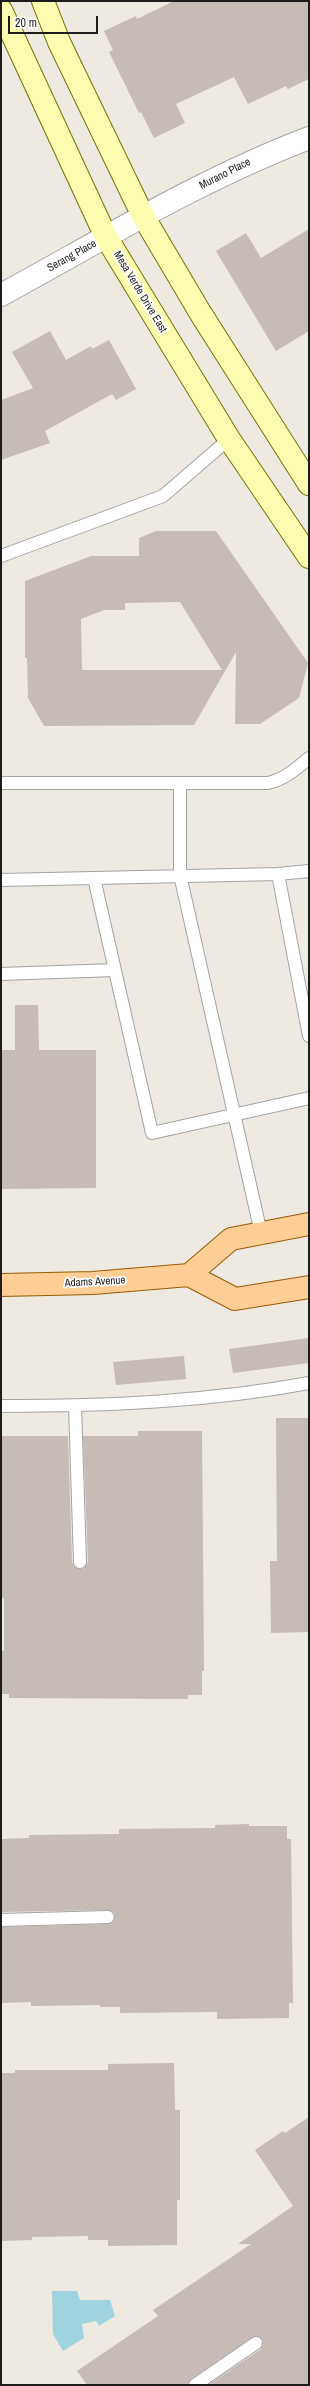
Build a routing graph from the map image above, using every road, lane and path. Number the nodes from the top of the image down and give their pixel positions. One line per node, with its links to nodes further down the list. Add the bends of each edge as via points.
1 (43, 1): 4 (street, via 59,42)
2 (1, 10): 5 (street, Mesa Verde Drive East)
3 (309, 138): 4 (street, Murano Place, via 244,164)
4 (143, 216): 5 (street, Serang Place); 8 (street, via 201,314)
5 (106, 237): 6 (street, Serang Place); 7 (street, Mesa Verde Drive East)
6 (1, 295)
7 (228, 438): 9 (lane, via 162,496); 10 (street, Mesa Verde Drive East)
8 (309, 484)
9 (1, 556)
10 (309, 557)
11 (309, 758): 13 (lane, via 280,780 268,783)
12 (1, 783): 13 (lane)
13 (180, 783): 16 (lane)
14 (309, 871): 15 (lane)
15 (278, 874): 16 (lane); 21 (lane)
16 (180, 875): 17 (lane); 23 (lane)
17 (94, 878): 18 (lane); 19 (lane)
18 (1, 880)
19 (115, 970): 20 (lane); 23 (lane, via 152,1133)
20 (1, 974)
21 (309, 1036)
22 (309, 1098): 23 (lane)
23 (234, 1116): 25 (lane)
24 (309, 1224): 25 (main road)
25 (260, 1233): 26 (main road, via 231,1239)
26 (189, 1275): 27 (main road, Adams Avenue, via 93,1283); 28 (main road, via 235,1299)
27 (1, 1285)
28 (309, 1287)
29 (309, 1383): 31 (lane, via 249,1394 200,1399)
30 (1, 1406): 31 (lane)
31 (75, 1406): 32 (lane)
32 (80, 1562)
33 (108, 1917): 34 (lane)
34 (1, 1920)
35 (256, 2343): 36 (lane)
36 (195, 2385)

